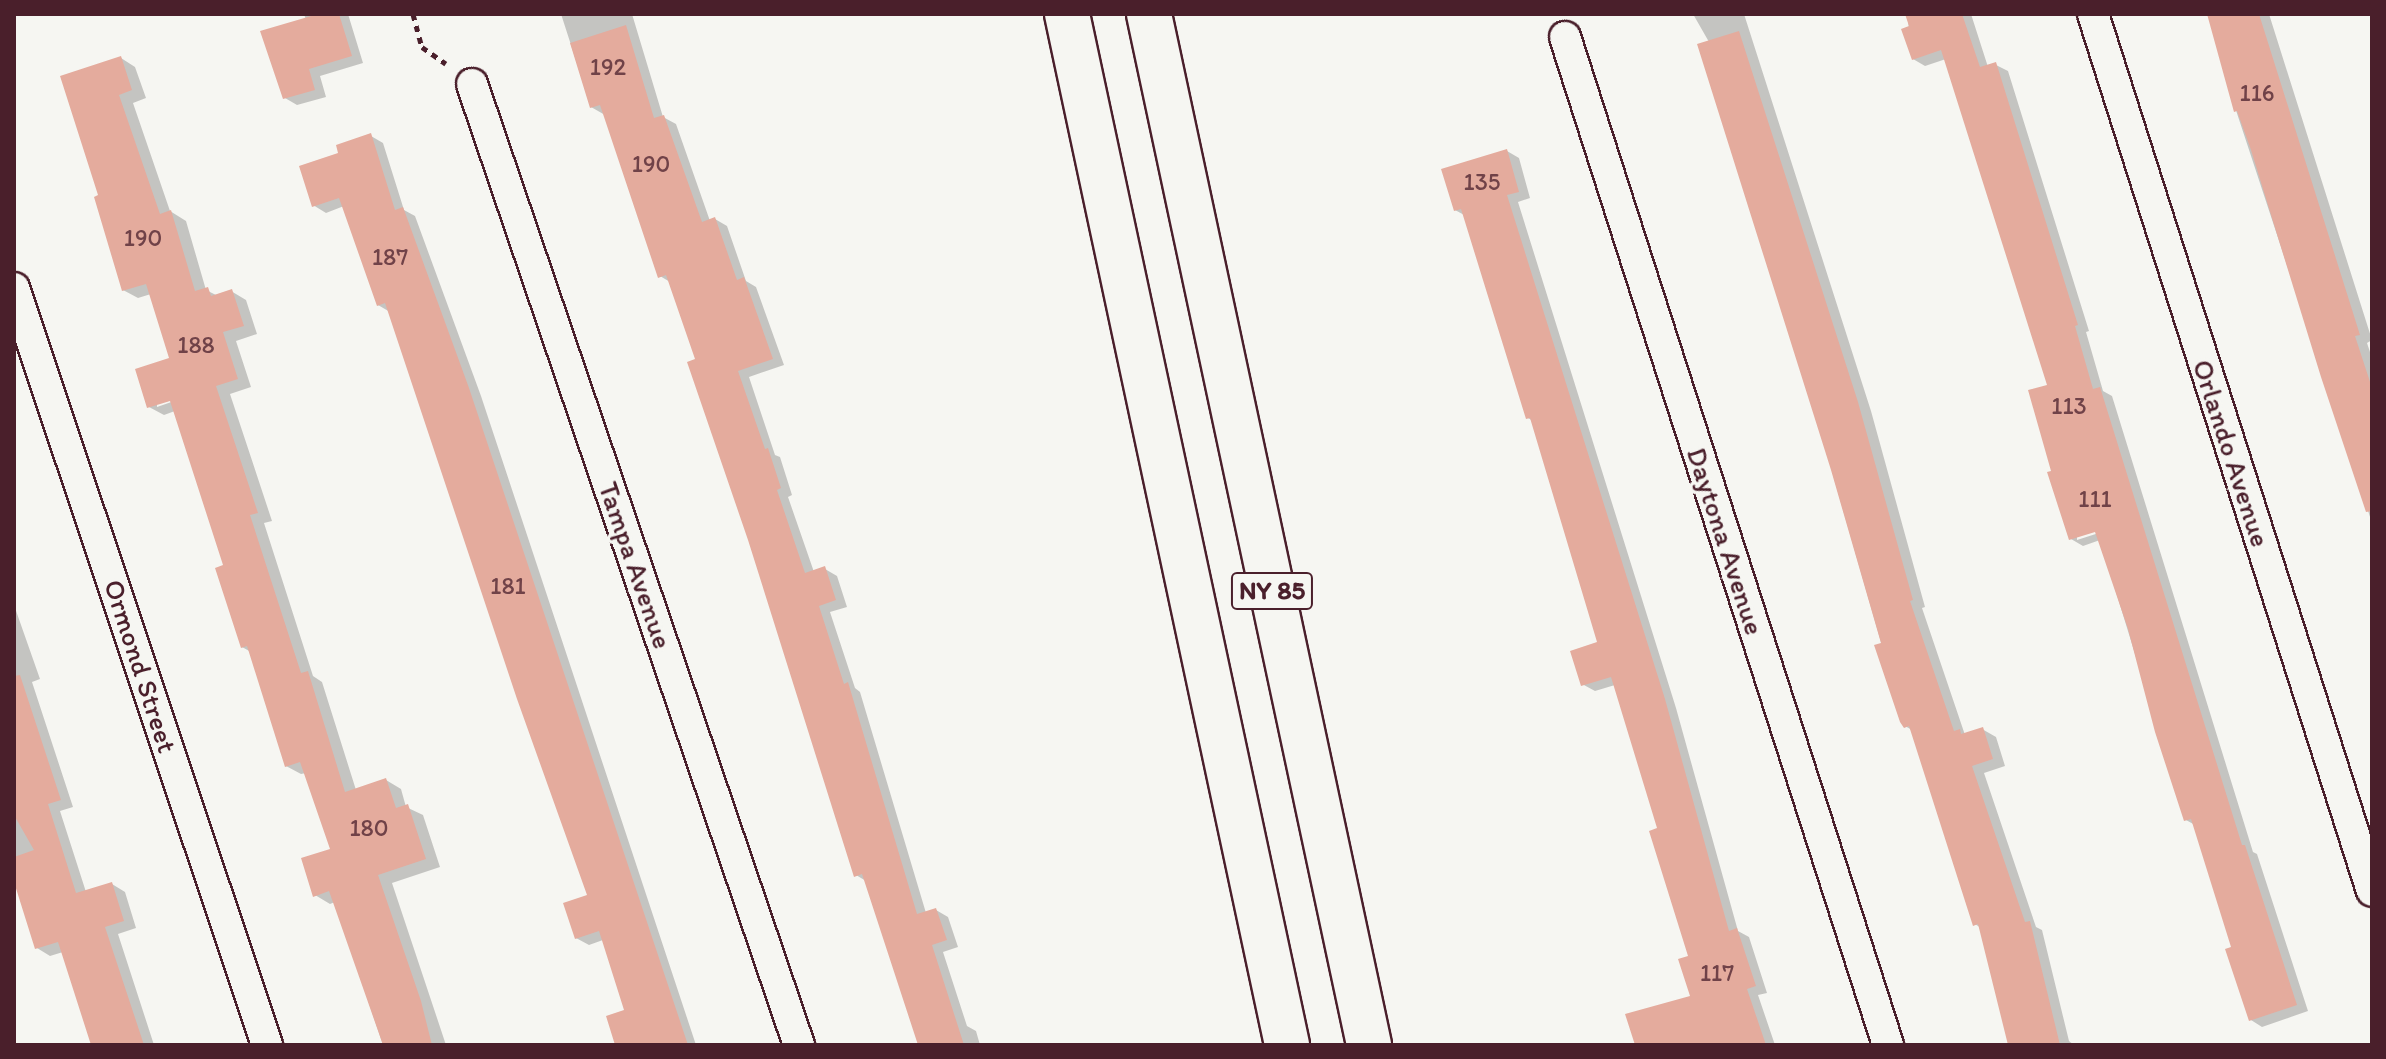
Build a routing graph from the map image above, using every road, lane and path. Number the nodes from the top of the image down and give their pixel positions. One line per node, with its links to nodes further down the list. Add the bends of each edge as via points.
1 (413, 14): 8 (path, via 422,47)
2 (1048, 14): 10 (highway)
3 (1067, 14): 10 (highway, NY 85)
4 (1149, 14): 9 (highway, NY 85)
5 (1160, 14): 9 (highway)
6 (2093, 14): 12 (street, Orlando Avenue)
7 (1565, 37): 17 (street, Daytona Avenue)
8 (472, 84): 14 (street, Tampa Avenue)
9 (1175, 136): 16 (highway, NY 85)
10 (1115, 236): 15 (highway, NY 85)
11 (14, 288): 13 (street, Ormond Street)
12 (2372, 891)
13 (267, 1045)
14 (799, 1045)
15 (1287, 1045)
16 (1369, 1045)
17 (1888, 1045)

